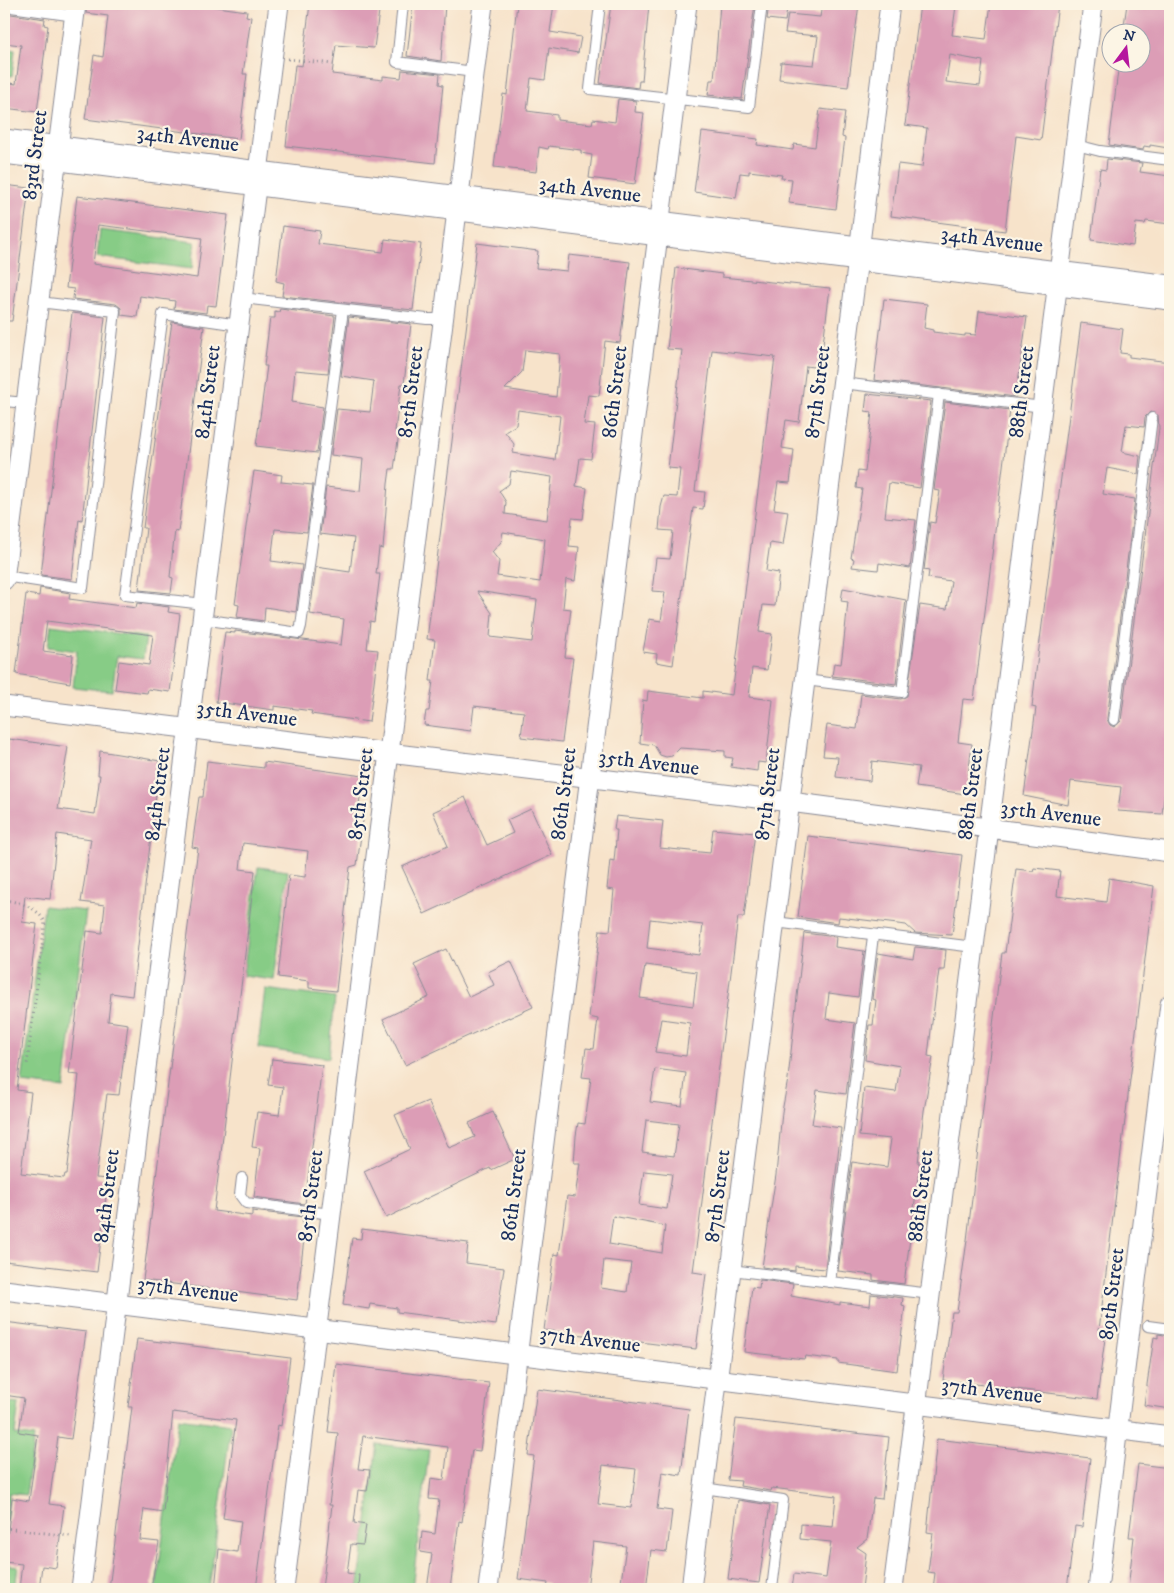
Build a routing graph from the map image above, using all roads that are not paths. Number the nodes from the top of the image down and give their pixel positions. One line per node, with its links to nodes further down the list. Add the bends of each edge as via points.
1 (279, 4): 18 (street, 84th Street)
2 (403, 4): 11 (lane, via 397,62)
3 (483, 4): 11 (street, 85th Street)
4 (600, 4): 12 (lane, via 590,89)
5 (687, 4): 12 (street, 86th Street)
6 (762, 4): 12 (lane, via 749,107)
7 (890, 4): 21 (street, 87th Street)
8 (1093, 4): 14 (street, 88th Street)
9 (4, 6): 10 (lane)
10 (76, 10): 15 (street, 83rd Street)
11 (474, 72): 19 (street, 85th Street)
12 (675, 100): 20 (street, 86th Street)
13 (4, 139): 15 (street, 34th Avenue)
14 (1076, 145): 17 (lane); 22 (street, 88th Street)
15 (58, 153): 16 (street, 34th Avenue); 18 (street, 34th Avenue); 26 (street, 83rd Street)
16 (4, 154)
17 (1170, 160)
18 (258, 178): 19 (street, 34th Avenue); 24 (street, 84th Street)
19 (458, 203): 20 (street, 34th Avenue); 28 (street, 85th Street)
20 (658, 229): 21 (street, 34th Avenue); 44 (street, 86th Street)
21 (859, 254): 22 (street, 34th Avenue); 30 (street, 87th Street)
22 (1059, 278): 23 (street, 34th Avenue); 25 (street, 34th Avenue); 34 (street, 88th Street)
23 (1170, 285)
24 (242, 298): 27 (lane); 29 (street, 84th Street)
25 (1170, 300)
26 (39, 302): 33 (street, 83rd Street); 36 (lane, via 115,311 83,588)
27 (343, 310): 28 (lane); 38 (lane, via 298,633)
28 (443, 319): 43 (street, 85th Street)
29 (239, 325): 38 (street, 84th Street); 38 (lane, via 163,314 125,595)
30 (842, 383): 31 (lane); 39 (street, 87th Street)
31 (939, 394): 34 (lane); 39 (lane, via 902,692)
32 (4, 401): 33 (lane)
33 (26, 403): 36 (street, 83rd Street)
34 (1043, 407): 46 (street, 88th Street)
35 (1152, 418): 41 (lane)
36 (4, 576): 37 (street, 83rd Street)
37 (4, 580)
38 (203, 612): 42 (street, 84th Street)
39 (805, 680): 45 (street, 87th Street)
40 (4, 706): 42 (street, 35th Avenue)
41 (1114, 720)
42 (188, 729): 43 (street, 35th Avenue); 58 (street, 84th Street)
43 (388, 754): 44 (street, 35th Avenue); 53 (street, 85th Street)
44 (589, 779): 45 (street, 35th Avenue); 62 (street, 86th Street)
45 (790, 802): 46 (street, 35th Avenue); 48 (street, 87th Street)
46 (989, 829): 47 (street, 35th Avenue); 50 (street, 88th Street)
47 (1170, 852)
48 (774, 922): 49 (lane); 54 (street, 87th Street)
49 (873, 936): 50 (lane); 55 (lane)
50 (974, 948): 57 (street, 88th Street)
51 (1170, 1004): 65 (street, 89th Street)
52 (242, 1178): 53 (lane, via 240,1195 246,1203)
53 (331, 1214): 60 (street, 85th Street)
54 (731, 1270): 55 (lane); 63 (street, 87th Street)
55 (830, 1282): 57 (lane)
56 (4, 1290): 58 (street, 37th Avenue)
57 (931, 1294): 64 (street, 88th Street)
58 (117, 1304): 60 (street, 37th Avenue); 68 (street, 84th Street)
59 (1148, 1326): 61 (lane)
60 (317, 1329): 62 (street, 37th Avenue); 69 (street, 85th Street)
61 (1170, 1329)
62 (517, 1354): 63 (street, 37th Avenue); 70 (street, 86th Street)
63 (718, 1379): 64 (street, 37th Avenue); 67 (street, 87th Street)
64 (918, 1404): 65 (street, 37th Avenue); 73 (street, 88th Street)
65 (1118, 1429): 66 (street, 37th Avenue); 74 (street, 89th Street)
66 (1170, 1436)
67 (704, 1488): 71 (street, 87th Street); 72 (lane, via 783,1500)
68 (80, 1589)
69 (284, 1589)
70 (488, 1589)
71 (691, 1589)
72 (772, 1589)
73 (893, 1589)
74 (1098, 1589)

